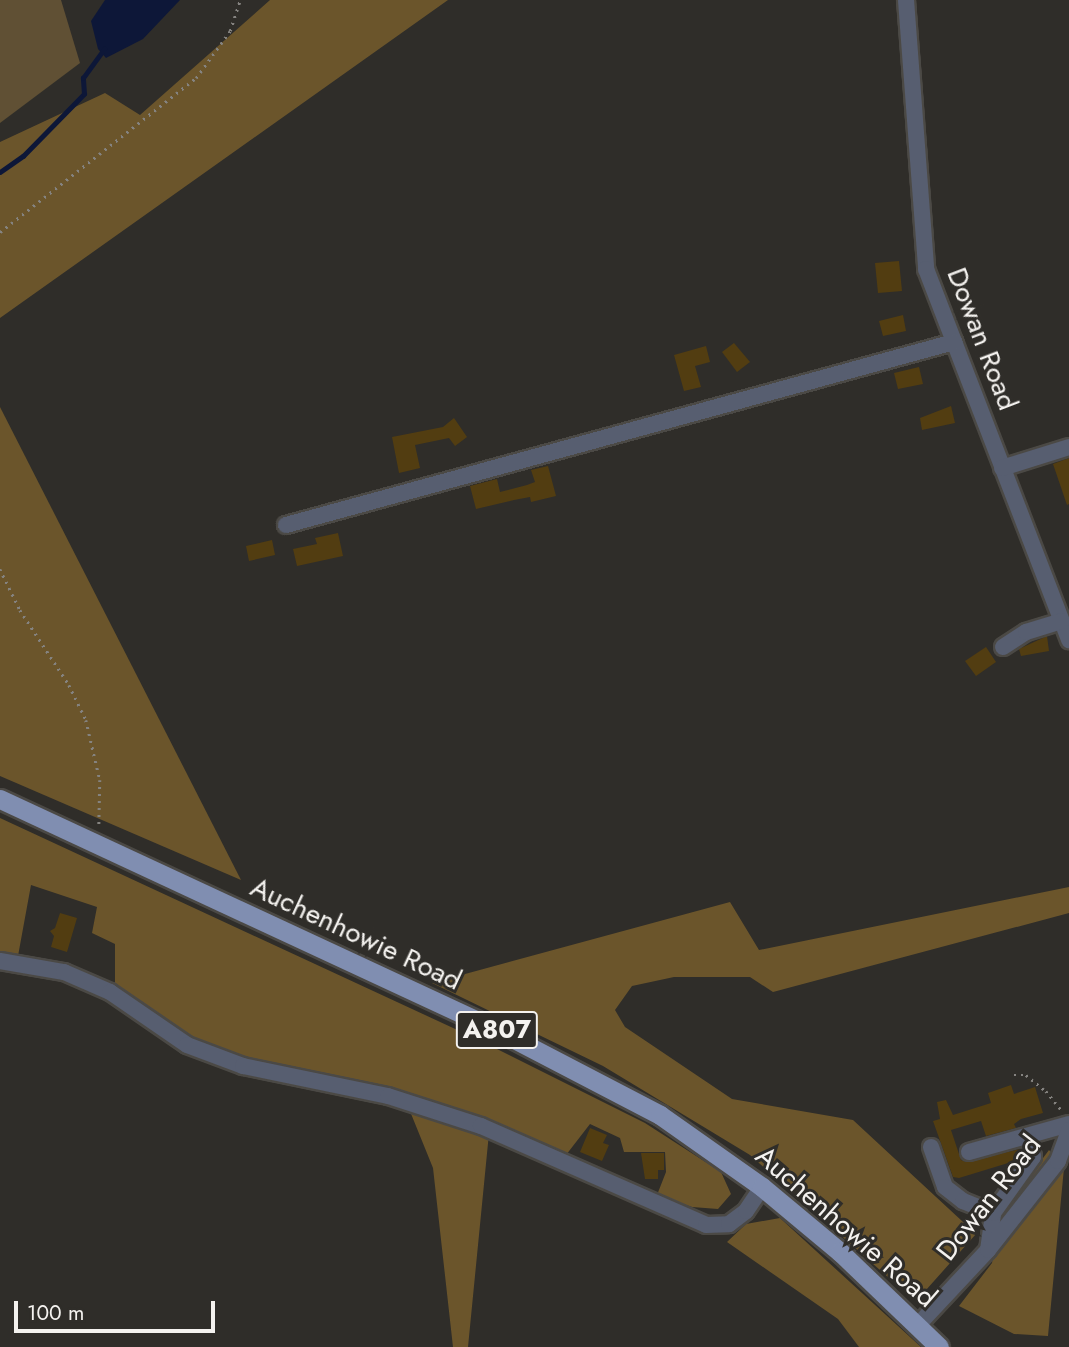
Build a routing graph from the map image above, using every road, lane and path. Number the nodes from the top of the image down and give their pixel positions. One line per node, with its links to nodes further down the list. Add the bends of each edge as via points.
1 (240, 0): 3 (path, via 230,31 196,78)
2 (906, 0): 4 (street, Dowan Road, via 926,269)
3 (0, 232)
4 (954, 342): 6 (street, Dowan Road); 7 (street)
5 (1069, 447): 6 (street)
6 (1002, 468): 9 (street, Dowan Road)
7 (286, 525)
8 (0, 569): 13 (path, via 86,720 100,780)
9 (1061, 621): 10 (street, Dowan Road); 11 (street, via 1026,632)
10 (1069, 640)
11 (1003, 647)
12 (0, 799): 13 (main road, Auchenhowie Road / A807)
13 (95, 843): 21 (main road, Auchenhowie Road / A807, via 580,1071 660,1115)
14 (0, 961): 21 (street, via 64,972 110,992 187,1045 243,1066 388,1096 481,1126 706,1225 729,1224 746,1211)
15 (1014, 1075): 16 (path, via 1026,1075 1036,1083)
16 (1069, 1122): 18 (street)
17 (1069, 1130): 23 (street, Dowan Road, via 1058,1161)
18 (1028, 1136): 20 (street); 22 (street, via 1033,1157)
19 (931, 1147): 22 (street, via 945,1187 963,1201)
20 (969, 1152)
21 (762, 1187): 24 (main road, Auchenhowie Road / A807, via 840,1252)
22 (993, 1213): 23 (street)
23 (988, 1250): 24 (street, Dowan Road)
24 (917, 1326): 25 (main road, Auchenhowie Road / A807)
25 (939, 1347)

